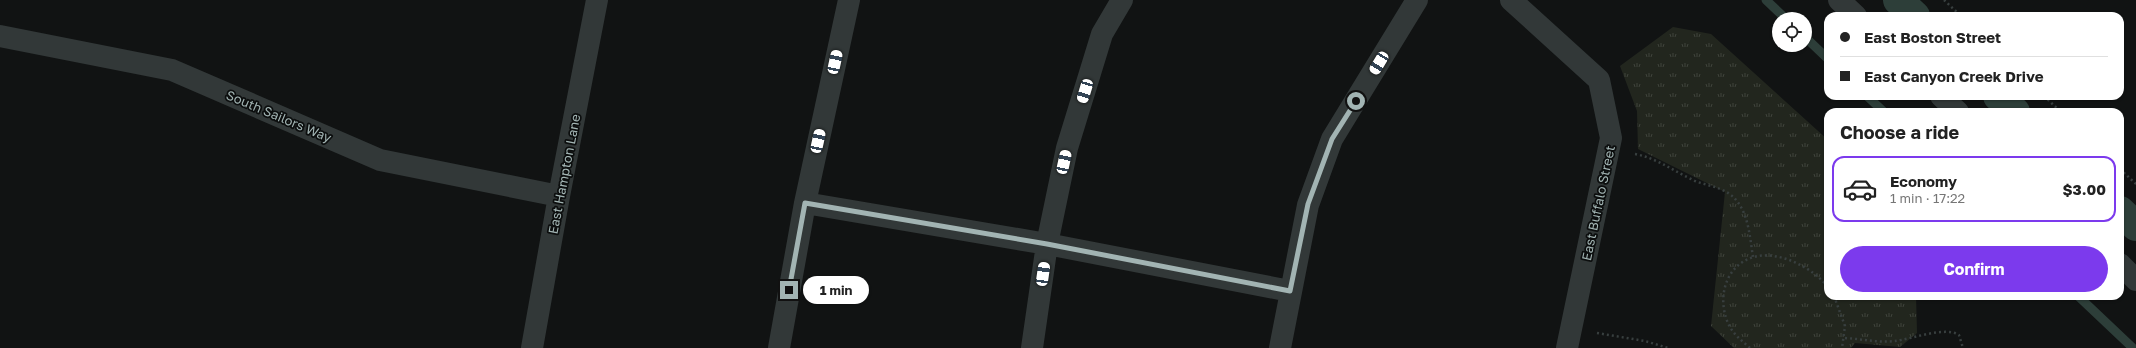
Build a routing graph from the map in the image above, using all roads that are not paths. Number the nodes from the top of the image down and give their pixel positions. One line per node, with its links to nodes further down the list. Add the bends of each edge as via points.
1 (597, 0): 11 (street, East Hampton Lane)
2 (849, 0): 12 (street)
3 (1122, 0): 13 (street, via 1102,34 1067,148)
4 (1417, 0): 16 (street, via 1332,139 1308,204)
5 (1512, 0): 21 (street, East Buffalo Street, via 1599,80 1611,138)
6 (1839, 0): 7 (street)
7 (1852, 12)
8 (0, 36): 11 (street, South Sailors Way, via 172,70 380,160)
9 (1945, 100): 10 (street)
10 (1954, 108)
11 (559, 196): 17 (street, East Hampton Lane)
12 (805, 203): 13 (street); 18 (street)
13 (1047, 244): 16 (street); 19 (street)
14 (2124, 268): 15 (street)
15 (2136, 280)
16 (1290, 291): 20 (street)
17 (532, 348)
18 (779, 348)
19 (1032, 348)
20 (1280, 348)
21 (1567, 348)

